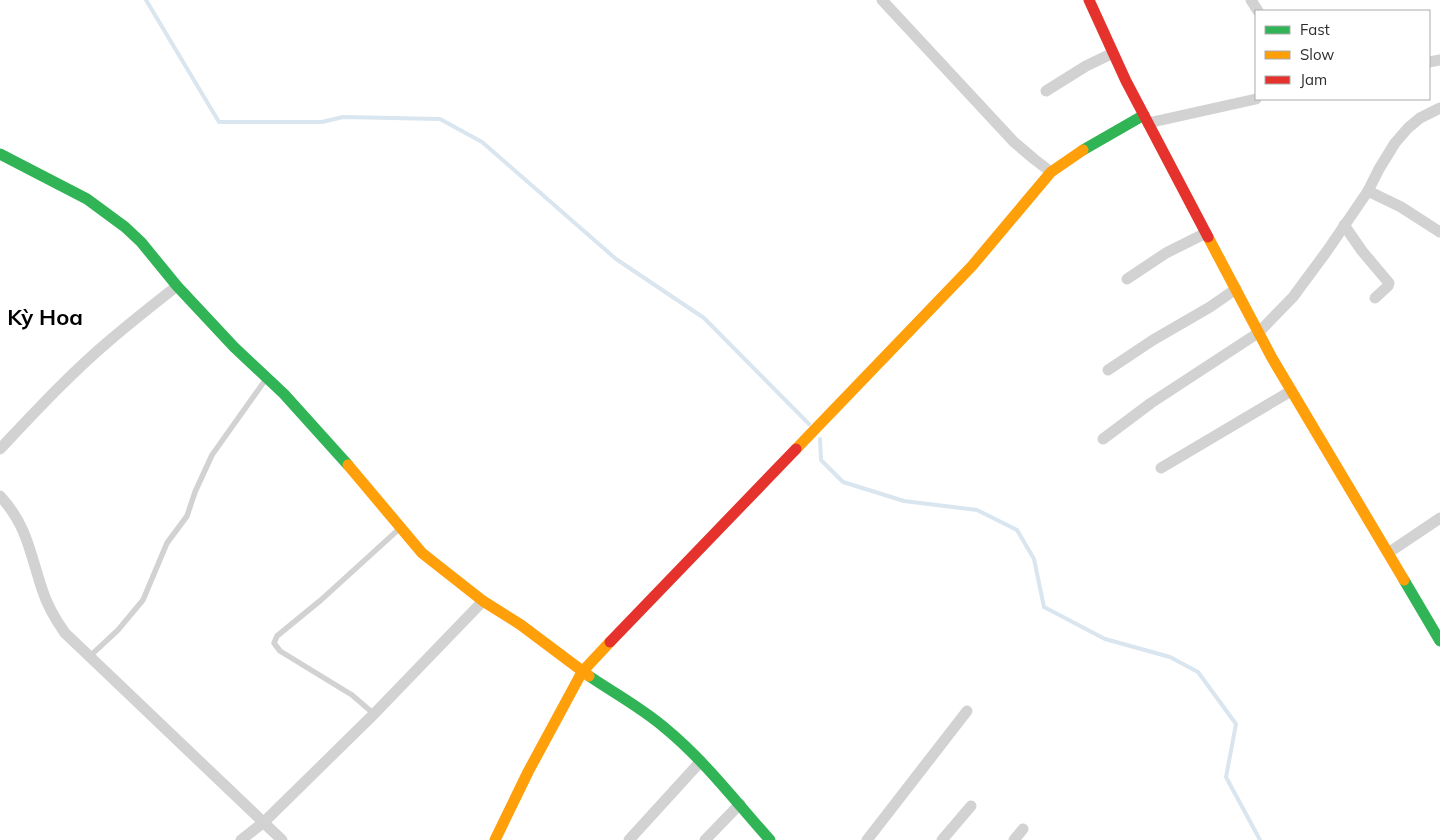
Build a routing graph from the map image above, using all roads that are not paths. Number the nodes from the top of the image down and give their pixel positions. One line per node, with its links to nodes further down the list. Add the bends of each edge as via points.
1 (1089, 0): 3 (street)
2 (886, 1): 9 (street, via 1014,142)
3 (1113, 52): 4 (street); 7 (street)
4 (1046, 91)
5 (1255, 99): 7 (street)
6 (1440, 108): 10 (street, via 1408,128 1383,162)
7 (1146, 119): 9 (street, via 1074,154); 13 (street)
8 (0, 154): 15 (street, via 108,213 141,242)
9 (1051, 172): 32 (street, via 972,266)
10 (1368, 191): 11 (street); 12 (street)
11 (1344, 225): 17 (street, via 1390,282); 18 (street, via 1293,297)
12 (1440, 232)
13 (1206, 233): 14 (street); 16 (street)
14 (1127, 280)
15 (177, 286): 20 (street); 23 (street, via 95,353)
16 (1236, 289): 18 (street); 19 (street)
17 (1375, 298)
18 (1258, 332): 21 (street); 22 (street, via 1151,403)
19 (1108, 370)
20 (267, 378): 27 (street, via 334,449); 31 (lane, via 212,455 187,516 167,543 142,600 118,630)
21 (1291, 391): 24 (street); 28 (street)
22 (1103, 440)
23 (0, 449)
24 (1161, 468)
25 (0, 496): 31 (street, via 23,528 52,613 65,633)
26 (1440, 518): 28 (street)
27 (400, 527): 29 (street, via 431,562); 34 (lane, via 321,600 283,630 274,644 280,651 352,695)
28 (1388, 553): 30 (street)
29 (483, 601): 32 (street, via 521,625); 34 (street)
30 (1440, 641)
31 (89, 657): 38 (street)
32 (582, 672): 35 (street, via 650,716); 42 (street)
33 (967, 711): 46 (street)
34 (374, 714): 38 (street)
35 (701, 761): 36 (street); 43 (street)
36 (740, 804): 44 (street); 45 (street)
37 (971, 806): 47 (street)
38 (264, 822): 40 (street); 41 (street)
39 (1023, 829): 48 (street)
40 (241, 840)
41 (282, 840)
42 (495, 840)
43 (629, 840)
44 (705, 840)
45 (770, 840)
46 (867, 840)
47 (942, 840)
48 (1014, 840)

